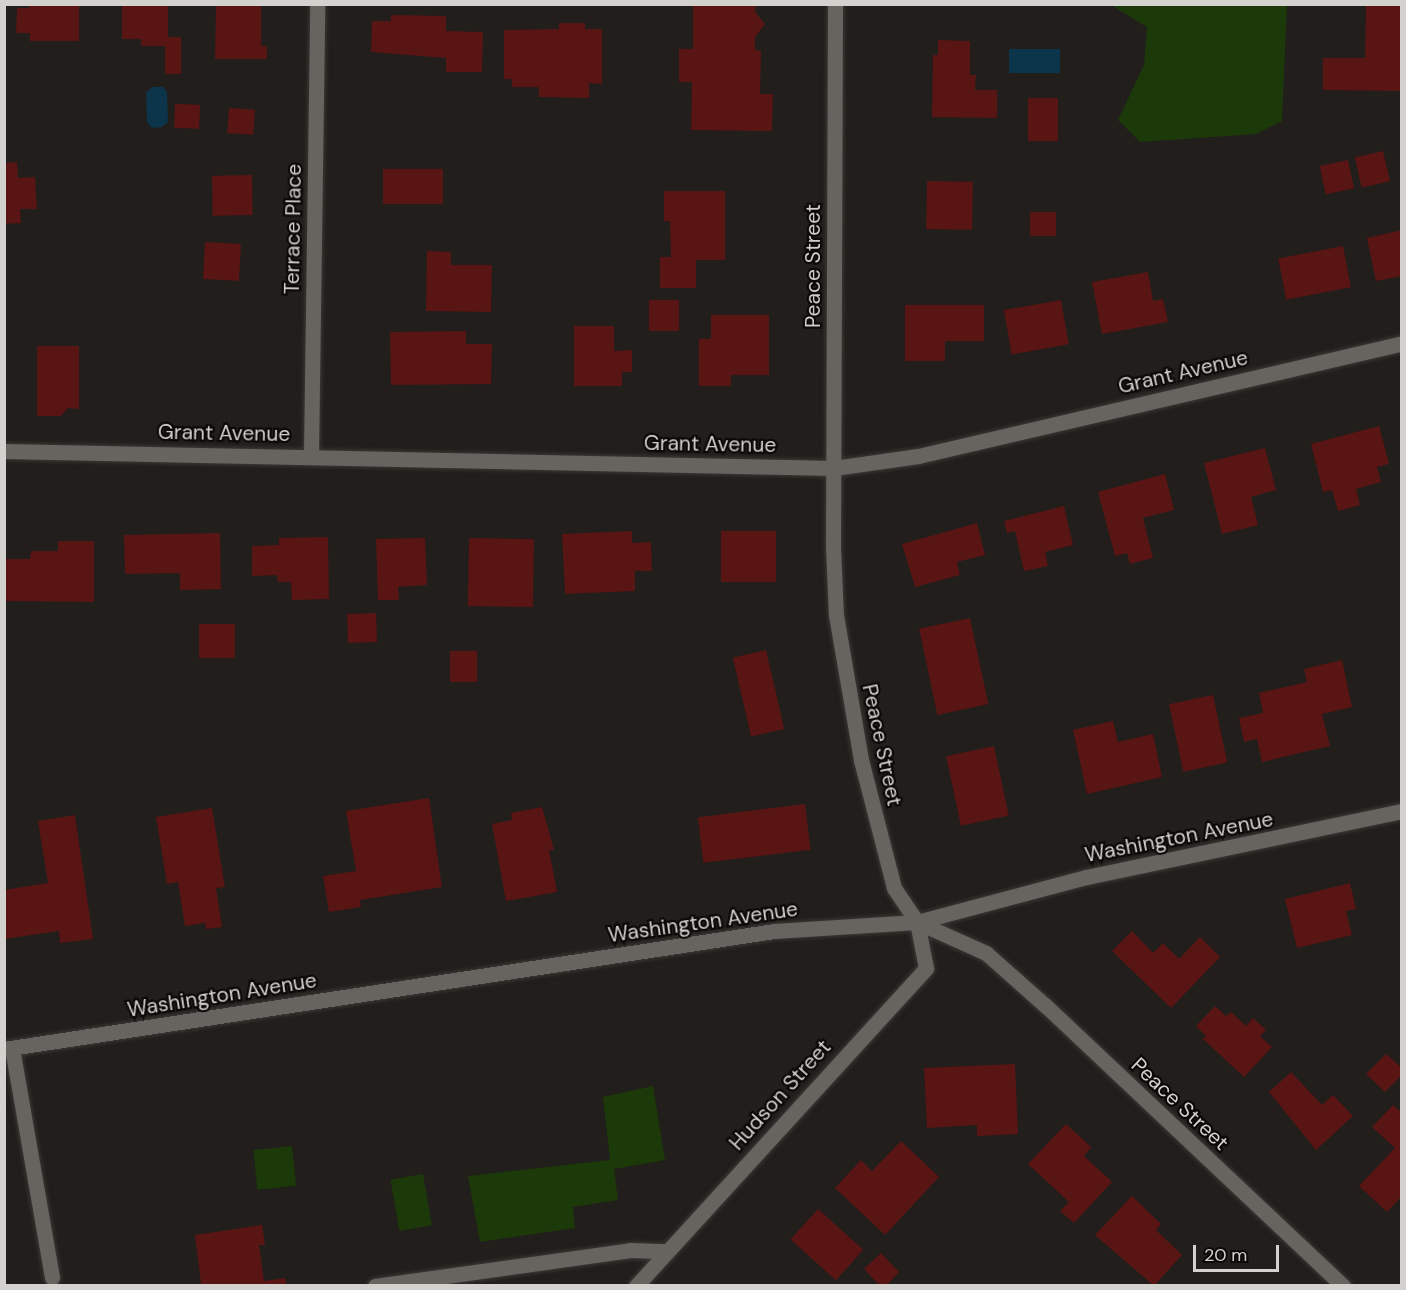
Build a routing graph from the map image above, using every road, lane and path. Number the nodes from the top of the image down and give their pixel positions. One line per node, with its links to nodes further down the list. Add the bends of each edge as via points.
1 (317, 4): 5 (street, Terrace Place)
2 (835, 4): 6 (street, Peace Street)
3 (1401, 343): 6 (street, Grant Avenue, via 918,456)
4 (4, 452): 5 (street, Grant Avenue)
5 (311, 454): 6 (street, Grant Avenue)
6 (834, 468): 8 (street, Peace Street, via 837,615 861,760 894,888)
7 (1401, 811): 8 (street, Washington Avenue, via 1086,877)
8 (917, 922): 9 (street, Washington Avenue, via 774,931); 10 (street, Hudson Street, via 926,968); 15 (street, Peace Street, via 986,953)
9 (8, 1048): 11 (street)
10 (667, 1251): 12 (street, via 630,1250); 14 (street, Hudson Street)
11 (52, 1278)
12 (426, 1282): 13 (street)
13 (375, 1286)
14 (636, 1286)
15 (1343, 1286)

